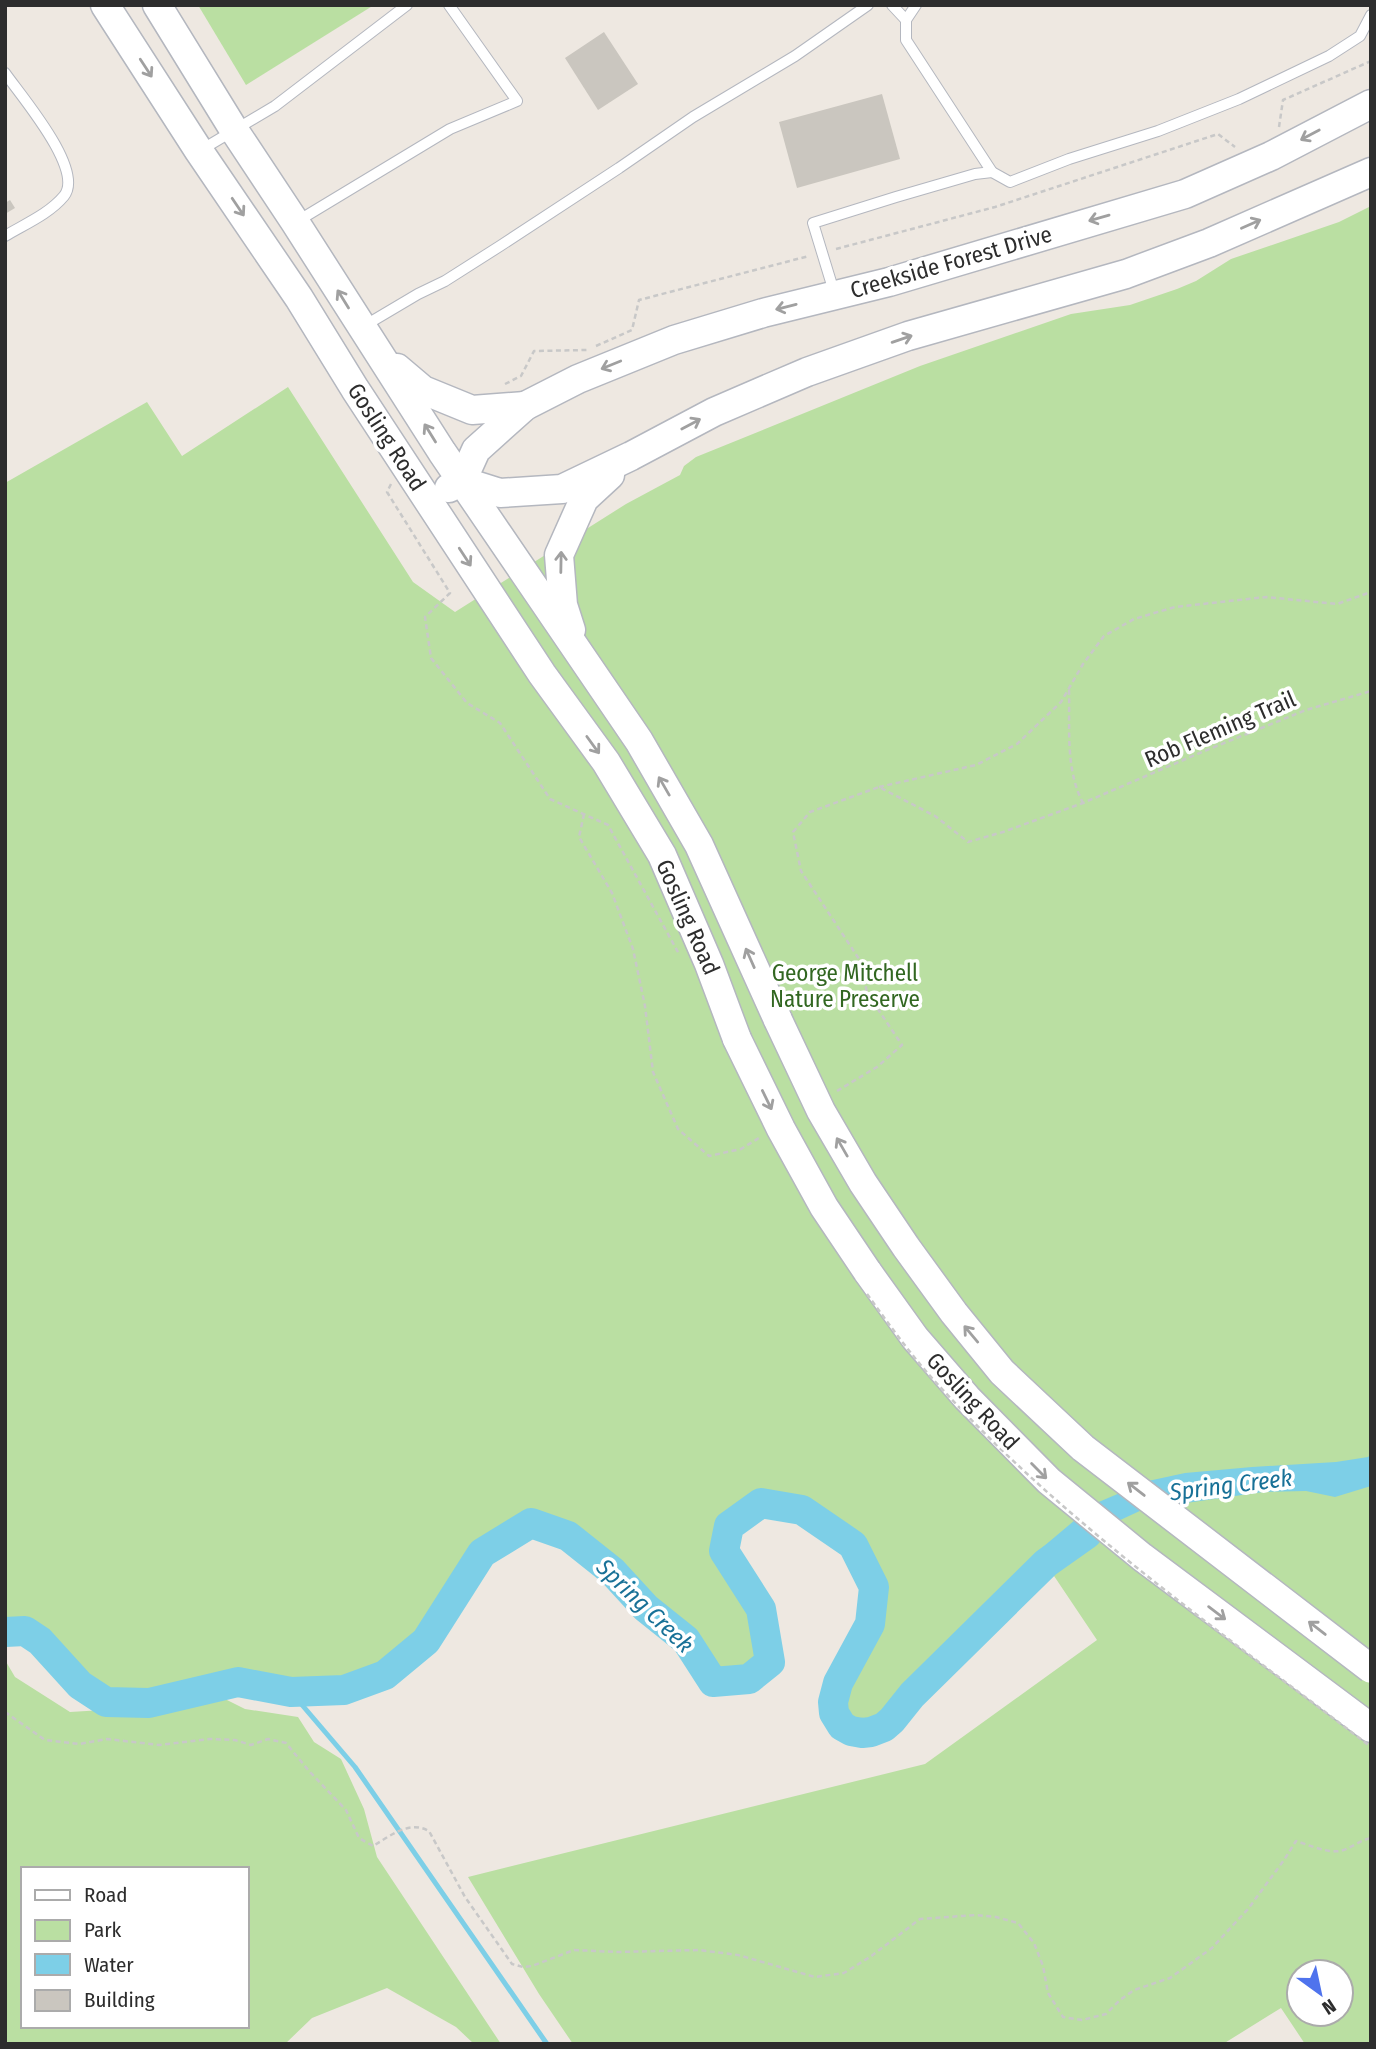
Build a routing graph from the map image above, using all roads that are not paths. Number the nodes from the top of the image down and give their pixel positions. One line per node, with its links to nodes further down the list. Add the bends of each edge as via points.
1 (105, 5): 13 (main road, Gosling Road, one-way to 13)
2 (157, 5): 12 (main road, Gosling Road)
3 (407, 5): 12 (lane, via 275,106)
4 (449, 5): 16 (lane, via 517,101 450,129)
5 (868, 5): 19 (lane, via 500,246)
6 (892, 5): 9 (lane)
7 (916, 5): 9 (lane)
8 (1371, 15): 14 (lane, via 1360,36 1329,56 1239,99 1010,182)
9 (905, 20): 14 (lane, via 906,40)
10 (5, 74): 17 (lane, via 55,144 70,184 51,209)
11 (1371, 104): 18 (main road, Creekside Forest Drive, one-way to 18, via 1185,194)
12 (234, 130): 13 (lane); 16 (main road, Gosling Road)
13 (200, 151): 24 (main road, Gosling Road, one-way to 24)
14 (992, 172): 18 (lane, via 813,223)
15 (1371, 172): 22 (main road, one-way to 15, via 714,412 807,372 908,336 1126,274)
16 (295, 222): 19 (main road, Gosling Road, one-way to 16)
17 (5, 236)
18 (836, 295): 21 (main road, Creekside Forest Drive, one-way to 21, via 674,340)
19 (361, 328): 20 (main road, Gosling Road)
20 (381, 355): 21 (main road, Creekside Forest Drive, via 424,390 472,410); 23 (main road, Gosling Road, one-way to 20)
21 (525, 406): 23 (main road, Creekside Forest Drive, via 477,450)
22 (631, 456): 23 (main road, via 562,489 500,493); 25 (main road, one-way to 22, via 563,605 559,555 584,499)
23 (462, 481): 24 (main road); 25 (main road, Gosling Road)
24 (428, 500): 27 (main road, Gosling Road, one-way to 27, bridge, via 606,762 662,855 737,1039 781,1129 824,1207 915,1338 1048,1481)
25 (578, 652): 26 (main road, Gosling Road, one-way to 25, bridge, via 1083,1448 1002,1372 954,1313 863,1183 821,1111 699,845 639,741)
26 (1371, 1669)
27 (1371, 1728)

